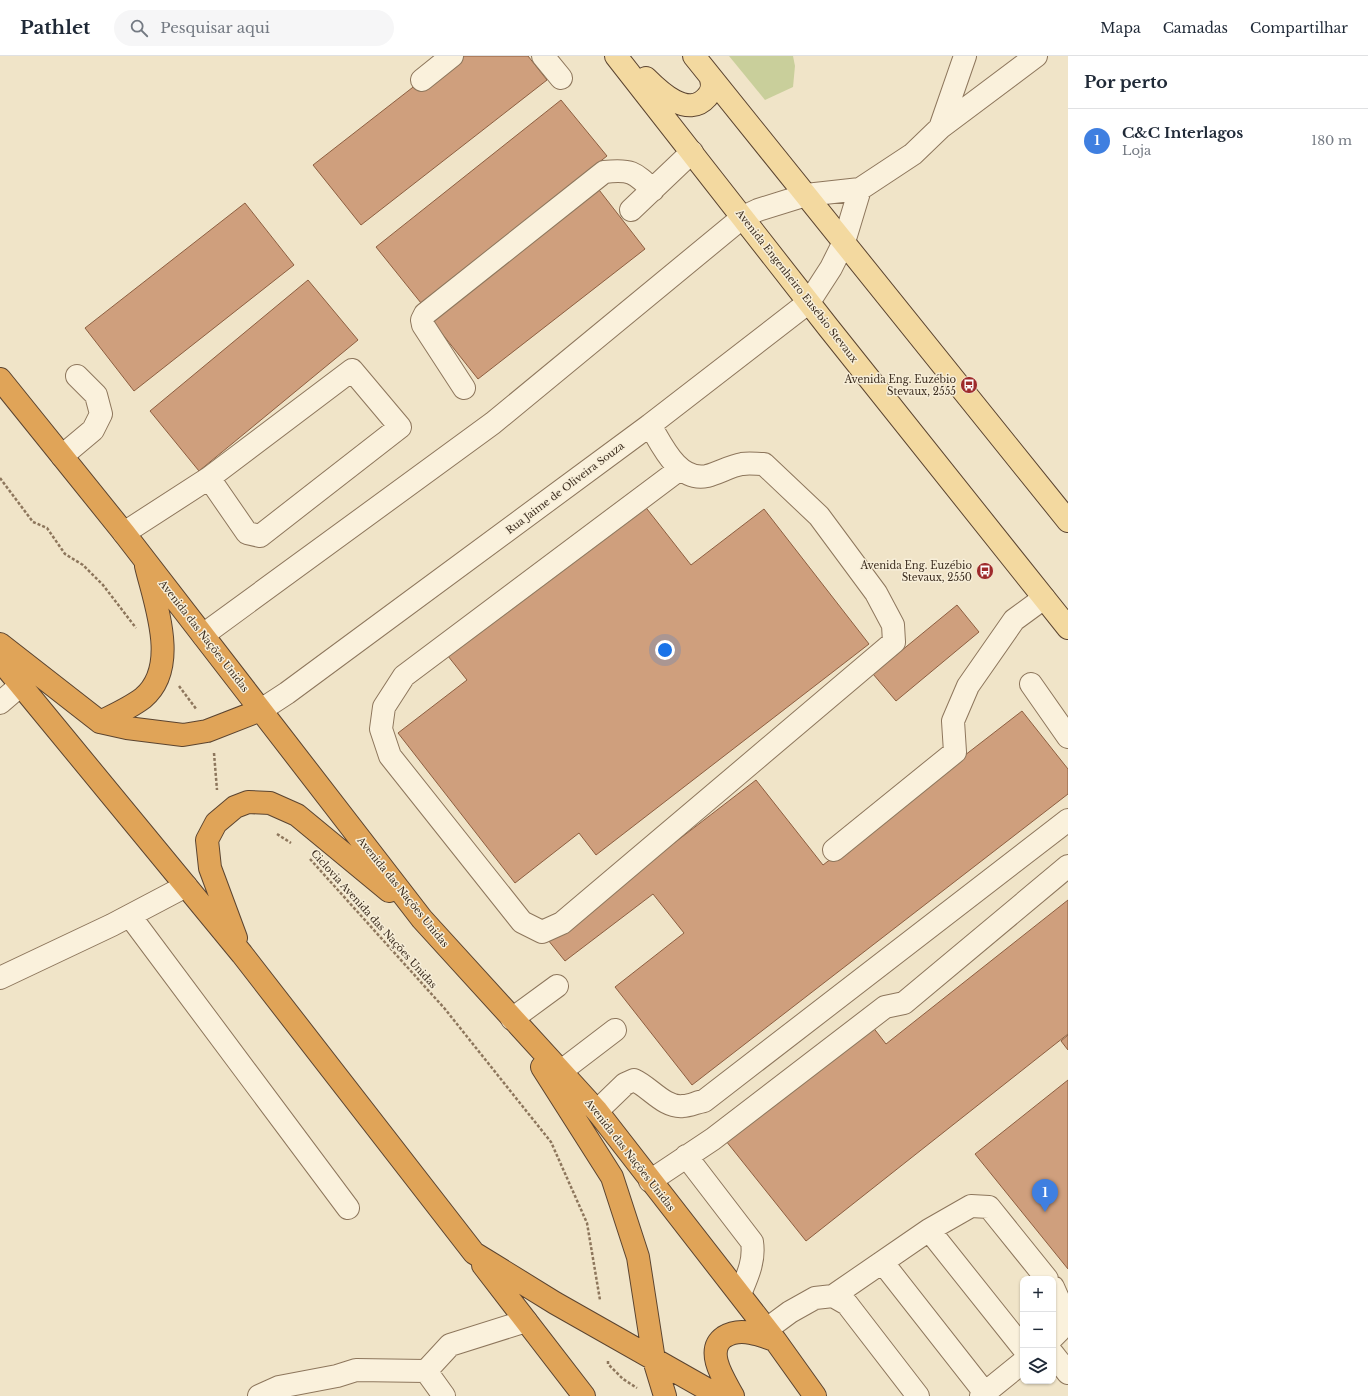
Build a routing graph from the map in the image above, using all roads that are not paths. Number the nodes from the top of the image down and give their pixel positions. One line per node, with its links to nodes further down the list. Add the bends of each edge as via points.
1 (452, 56): 10 (street)
2 (543, 56): 9 (street)
3 (616, 56): 12 (main road, Avenida Engenheiro Eusébio Stevaux)
4 (624, 56): 8 (main road, via 668,98 680,103 692,105 706,98 712,88)
5 (694, 56): 8 (main road)
6 (965, 56): 11 (street)
7 (1036, 56): 11 (street)
8 (710, 76): 15 (main road)
9 (561, 78)
10 (422, 80)
11 (940, 128): 13 (street, via 913,154)
12 (692, 152): 14 (street); 17 (main road, Avenida Engenheiro Eusébio Stevaux)
13 (860, 189): 15 (street); 18 (street, Rua Jaime de Oliveira Souza)
14 (653, 190): 16 (street); 22 (street, via 635,174 621,170 604,172 424,314 423,325)
15 (806, 195): 17 (street, via 762,208); 18 (main road)
16 (631, 210)
17 (743, 217): 19 (main road, Avenida Engenheiro Eusébio Stevaux); 32 (street, via 493,422)
18 (844, 242): 19 (street, Rua Jaime de Oliveira Souza, via 832,268); 27 (main road)
19 (809, 302): 23 (street, Rua Jaime de Oliveira Souza); 30 (main road, Avenida Engenheiro Eusébio Stevaux)
20 (77, 376): 24 (street, via 96,395 101,414 93,430)
21 (0, 379): 24 (highway, Avenida das Nações Unidas)
22 (464, 388)
23 (650, 425): 25 (street); 38 (street, Rua Jaime de Oliveira Souza)
24 (62, 456): 28 (highway, Avenida das Nações Unidas)
25 (680, 469): 25 (street, via 693,477 707,476 742,464 764,464 819,516 876,593 893,625 894,642 562,924 542,932 522,922 390,756 381,729 384,707 404,676)
26 (209, 478): 26 (street, via 248,532 260,536 400,427 352,370); 28 (street)
27 (1068, 521)
28 (124, 532): 29 (highway, Avenida das Nações Unidas)
29 (144, 558): 32 (highway, Avenida das Nações Unidas); 39 (highway, via 163,633 162,665 154,685 144,697)
30 (1044, 598): 31 (main road, Avenida Engenheiro Eusébio Stevaux); 42 (street, via 1014,620 968,686 953,721 955,752)
31 (1068, 628)
32 (203, 635): 38 (highway, Avenida das Nações Unidas)
33 (0, 644): 39 (highway)
34 (0, 660): 36 (highway)
35 (1031, 684): 40 (street)
36 (21, 685): 37 (street); 44 (highway)
37 (0, 703)
38 (261, 710): 39 (highway, via 207,731 183,734 158,733); 46 (highway, Avenida das Nações Unidas)
39 (100, 722)
40 (1068, 737)
41 (1068, 820): 53 (street, via 704,1101 682,1107 670,1104 664,1102 644,1084 634,1080 625,1084)
42 (834, 850)
43 (1068, 866): 54 (street, via 904,1003 885,1007)
44 (186, 886): 45 (street); 47 (highway)
45 (130, 916): 48 (street); 56 (street)
46 (422, 919): 47 (highway, via 297,815 270,803 248,802 235,807 216,823 207,840 210,868); 50 (highway, Avenida das Nações Unidas)
47 (242, 954): 58 (highway)
48 (0, 978)
49 (557, 986): 50 (street)
50 (512, 1019): 52 (highway, Avenida das Nações Unidas); 69 (highway, via 612,1177 638,1257)
51 (615, 1030): 52 (street)
52 (560, 1072): 53 (highway, Avenida das Nações Unidas)
53 (597, 1111): 55 (highway, Avenida das Nações Unidas)
54 (686, 1156): 55 (street); 61 (street, via 752,1242 750,1268)
55 (650, 1181): 61 (highway, Avenida das Nações Unidas)
56 (348, 1208)
57 (929, 1230): 59 (street); 60 (street, via 971,1206 989,1207); 67 (street)
58 (474, 1253): 64 (highway); 69 (highway)
59 (883, 1263): 63 (street); 73 (street)
60 (1045, 1276)
61 (740, 1294): 66 (highway, Avenida das Nações Unidas)
62 (1056, 1294): 65 (street, via 1065,1314 1060,1331)
63 (833, 1296): 66 (street, via 815,1298 790,1312); 81 (street, via 847,1304)
64 (526, 1320): 71 (street, via 450,1345); 76 (highway)
65 (1056, 1334)
66 (771, 1335): 79 (highway, via 740,1332 729,1334 720,1340 716,1350 717,1364); 80 (highway, Avenida das Nações Unidas)
67 (1020, 1344)
68 (1056, 1358): 72 (street)
69 (654, 1360): 77 (highway); 78 (highway)
70 (1020, 1364): 73 (street)
71 (426, 1371): 74 (street, via 356,1370 279,1387); 75 (street)
72 (1068, 1373)
73 (983, 1395)
74 (259, 1396)
75 (444, 1396)
76 (584, 1396)
77 (665, 1396)
78 (719, 1396)
79 (733, 1396)
80 (815, 1396)
81 (918, 1396)

